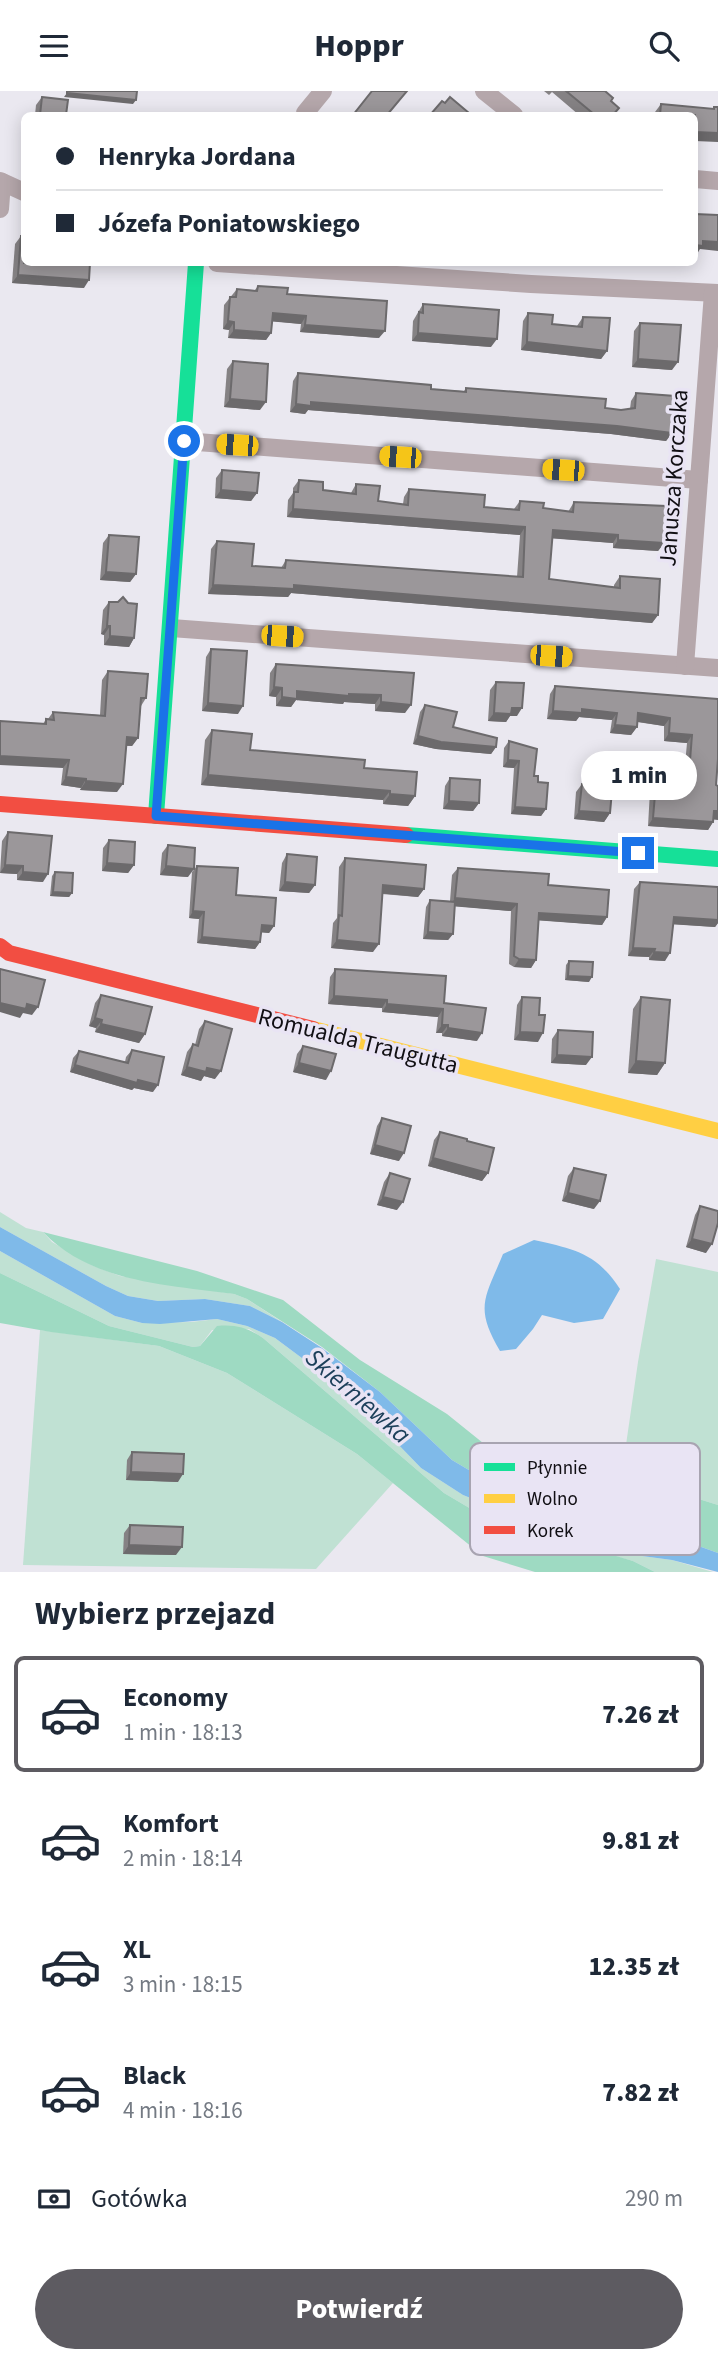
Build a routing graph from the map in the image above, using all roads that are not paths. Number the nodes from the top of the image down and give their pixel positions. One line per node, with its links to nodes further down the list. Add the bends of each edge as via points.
1 (323, 91): 3 (street)
2 (484, 91): 4 (street)
3 (306, 112)
4 (510, 112)
5 (698, 179): 6 (street)
6 (718, 181)
7 (1, 182): 8 (street); 9 (street)
8 (21, 191)
9 (0, 209)
10 (196, 266): 13 (street)
11 (263, 266): 12 (street)
12 (716, 293): 14 (street, Janusza Korczaka)
13 (184, 441): 14 (street); 15 (street)
14 (699, 480): 16 (street, Janusza Korczaka)
15 (171, 628): 16 (street); 19 (street)
16 (685, 666): 17 (street)
17 (718, 668)
18 (0, 804): 19 (street)
19 (156, 816): 20 (street)
20 (718, 859)
21 (0, 946): 22 (street, Romualda Traugutta, via 9,953)
22 (718, 1131)

